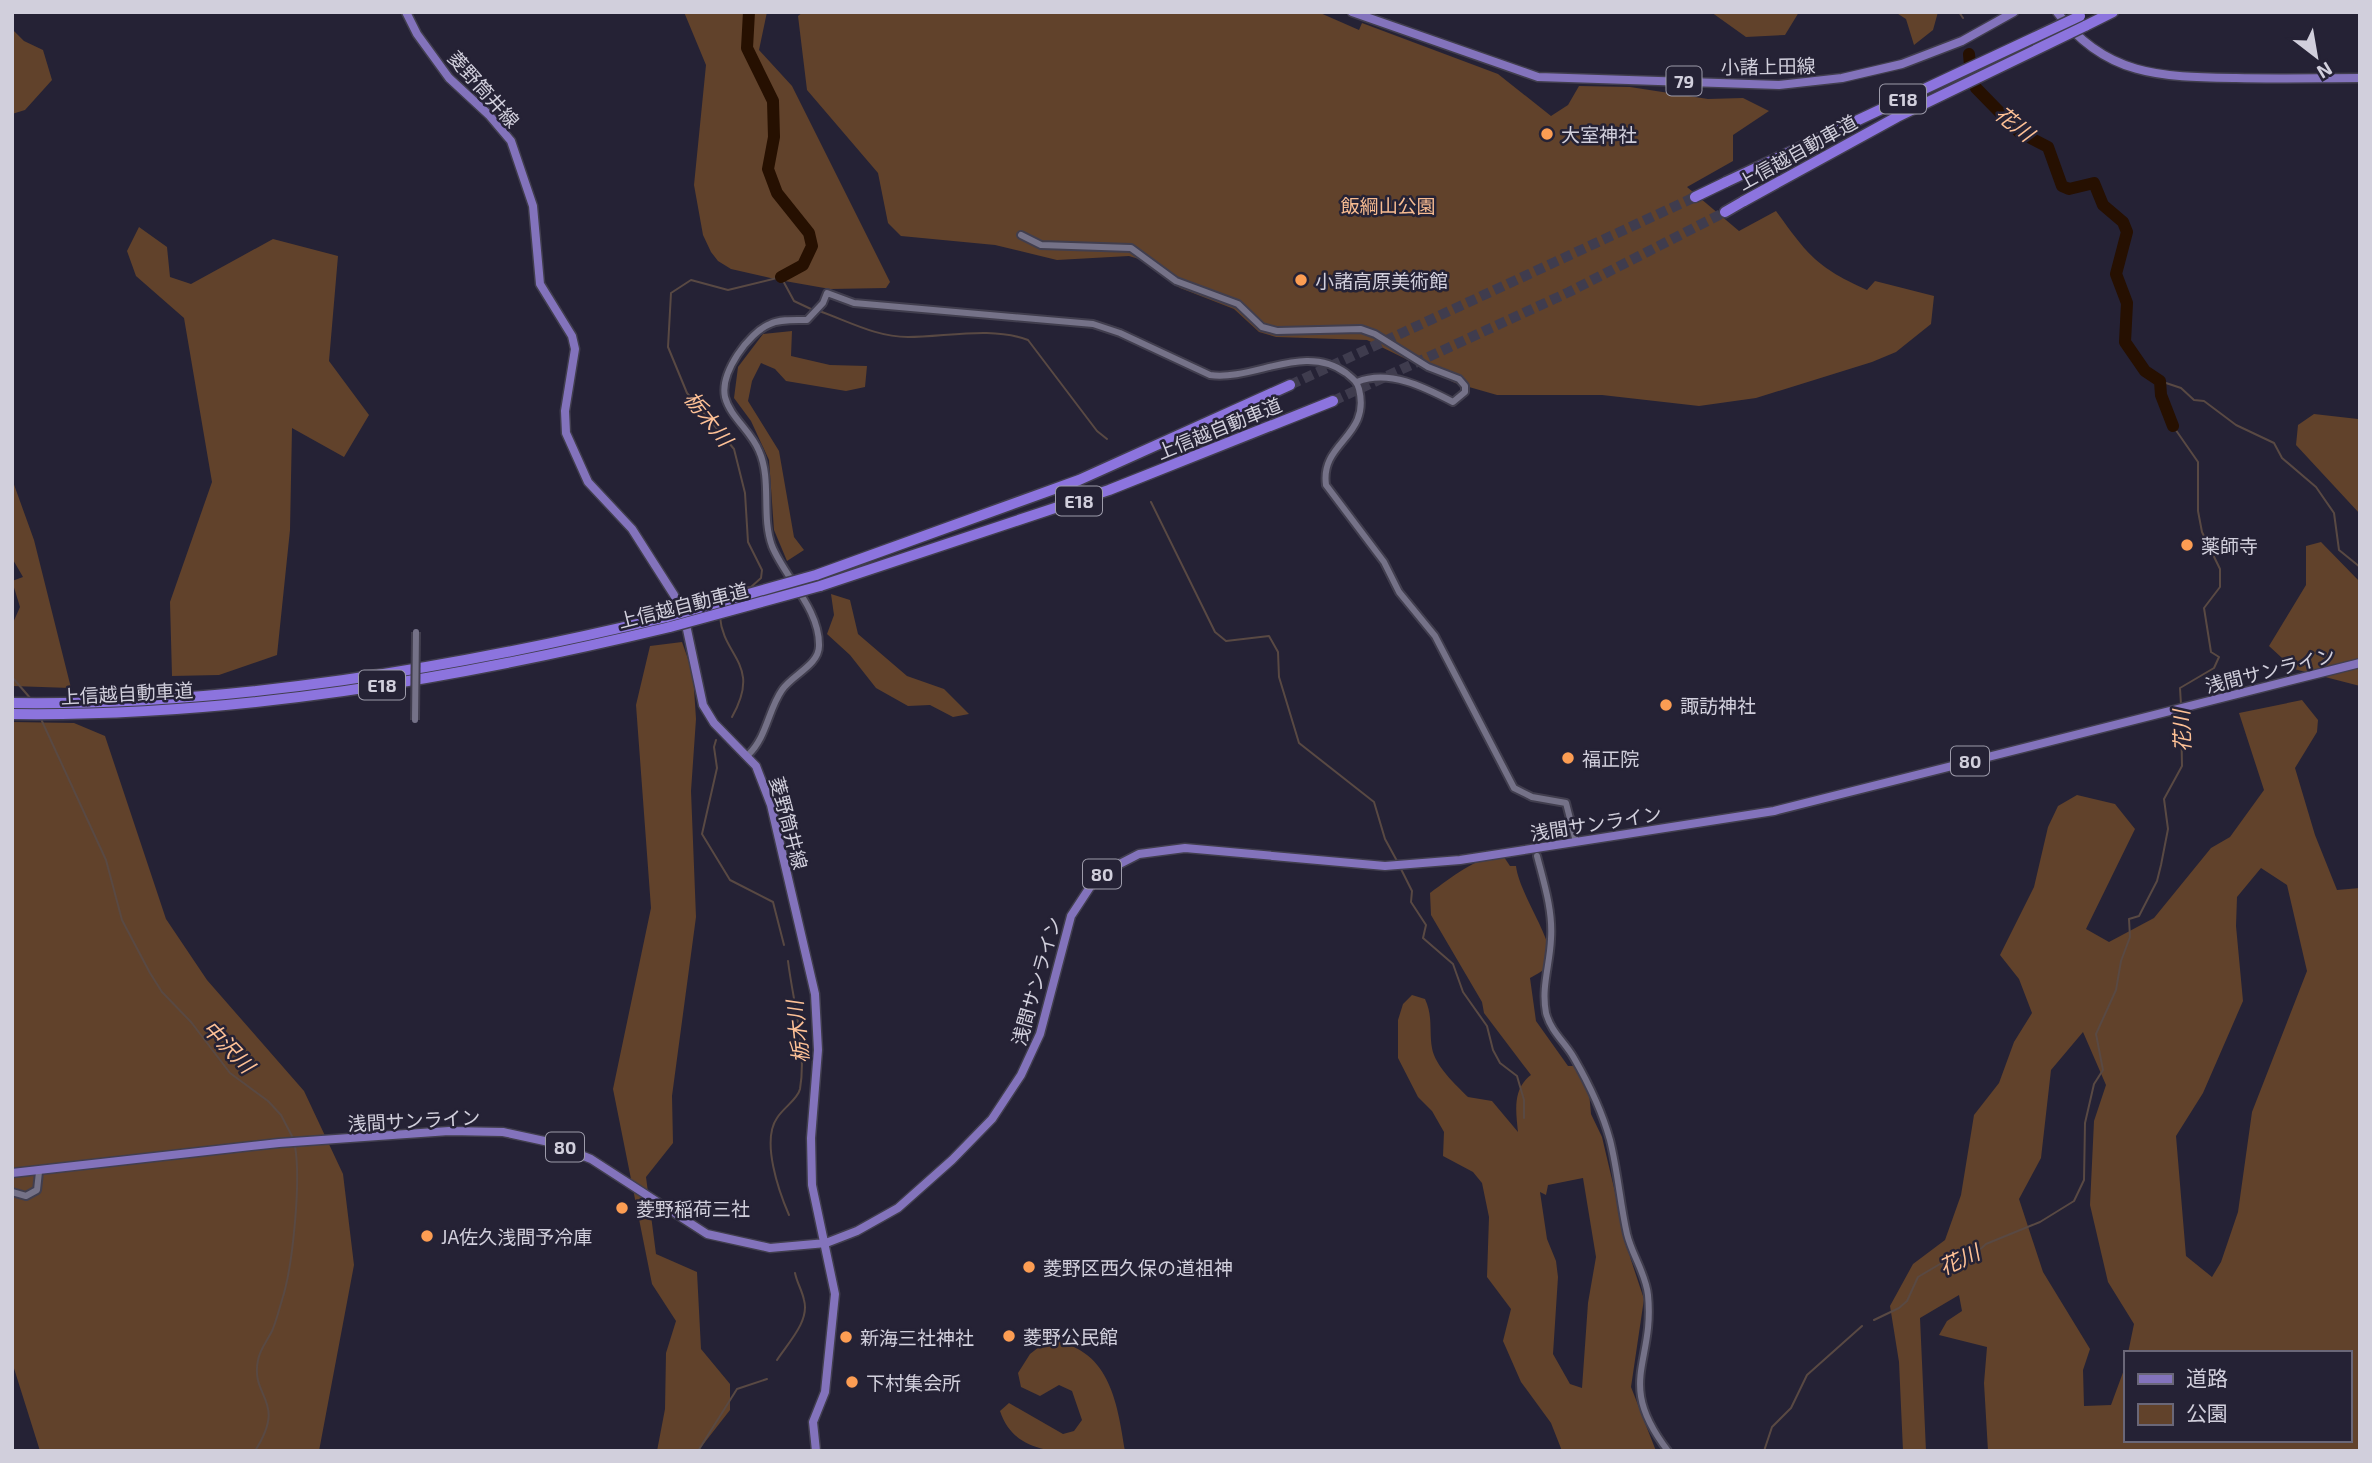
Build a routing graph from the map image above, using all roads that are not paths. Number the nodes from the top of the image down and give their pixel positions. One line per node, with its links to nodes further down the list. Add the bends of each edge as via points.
1 (407, 12): 21 (main road, 菱野筒井線, via 416,34 449,78 511,141 533,206 540,284 572,336 575,349 566,433 588,482 632,529 674,595 685,620 697,686 708,715)
2 (1352, 12): 3 (main road, 小諸上田線 / 79, via 1538,77 1779,85 1842,78 1902,64 1962,41)
3 (2014, 12)
4 (2057, 12): 7 (main road, via 2098,51 2146,73 2190,78)
5 (2113, 12): 6 (highway, 上信越自動車道 / E18)
6 (2084, 18): 8 (highway, 上信越自動車道 / E18, bridge); 9 (highway, 上信越自動車道 / E18, bridge)
7 (2360, 78)
8 (1695, 197)
9 (1725, 212)
10 (1021, 235): 11 (street, via 1041,244 1131,248 1176,281 1229,300 1262,327 1277,331 1361,329 1459,379 1465,392 1453,402 1424,387 1391,379 1372,376)
11 (1357, 382): 21 (street, via 1324,362 1210,375 1093,324 855,303 827,293 807,320 763,327 727,369 725,397 760,452 771,542 815,624 820,648 814,660 781,691 758,746); 22 (street, via 1360,419 1328,461 1326,485 1384,562 1399,592 1436,636 1514,788 1532,797 1566,803)
12 (1290, 385): 14 (highway, 上信越自動車道 / E18, bridge, via 1079,480 972,521)
13 (1333, 401): 14 (highway, 上信越自動車道 / E18, bridge, via 1087,498 820,586)
14 (668, 622): 18 (highway, 上信越自動車道 / E18, via 371,676)
15 (416, 632): 20 (street, bridge)
16 (2360, 663): 22 (main road, 浅間サンライン / 80, via 1774,811)
17 (12, 704): 18 (highway, 上信越自動車道 / E18)
18 (89, 709): 19 (highway, 上信越自動車道 / E18)
19 (12, 714)
20 (416, 723)
21 (748, 755): 27 (main road, 菱野筒井線, via 771,805 815,994 818,1050 812,1185)
22 (1576, 842): 27 (main road, 浅間サンライン / 80, via 1429,864 1385,866 1185,848 1145,852 1122,860 1092,884 1070,916 1040,1034 1021,1075 992,1119 898,1208)
23 (1537, 856): 29 (street, via 1551,926 1544,978 1546,1013 1595,1095 1609,1138 1627,1234 1648,1292 1646,1345 1637,1391 1655,1435)
24 (39, 1172): 25 (main road, 浅間サンライン / 80); 26 (street, via 37,1190 26,1196); 27 (main road, 浅間サンライン / 80, via 279,1143 449,1131 503,1132 549,1142 591,1159 706,1234 770,1248)
25 (12, 1173)
26 (12, 1192)
27 (826, 1243): 28 (main road, 菱野筒井線, via 835,1312 825,1392 813,1422)
28 (816, 1451)
29 (1668, 1451)

